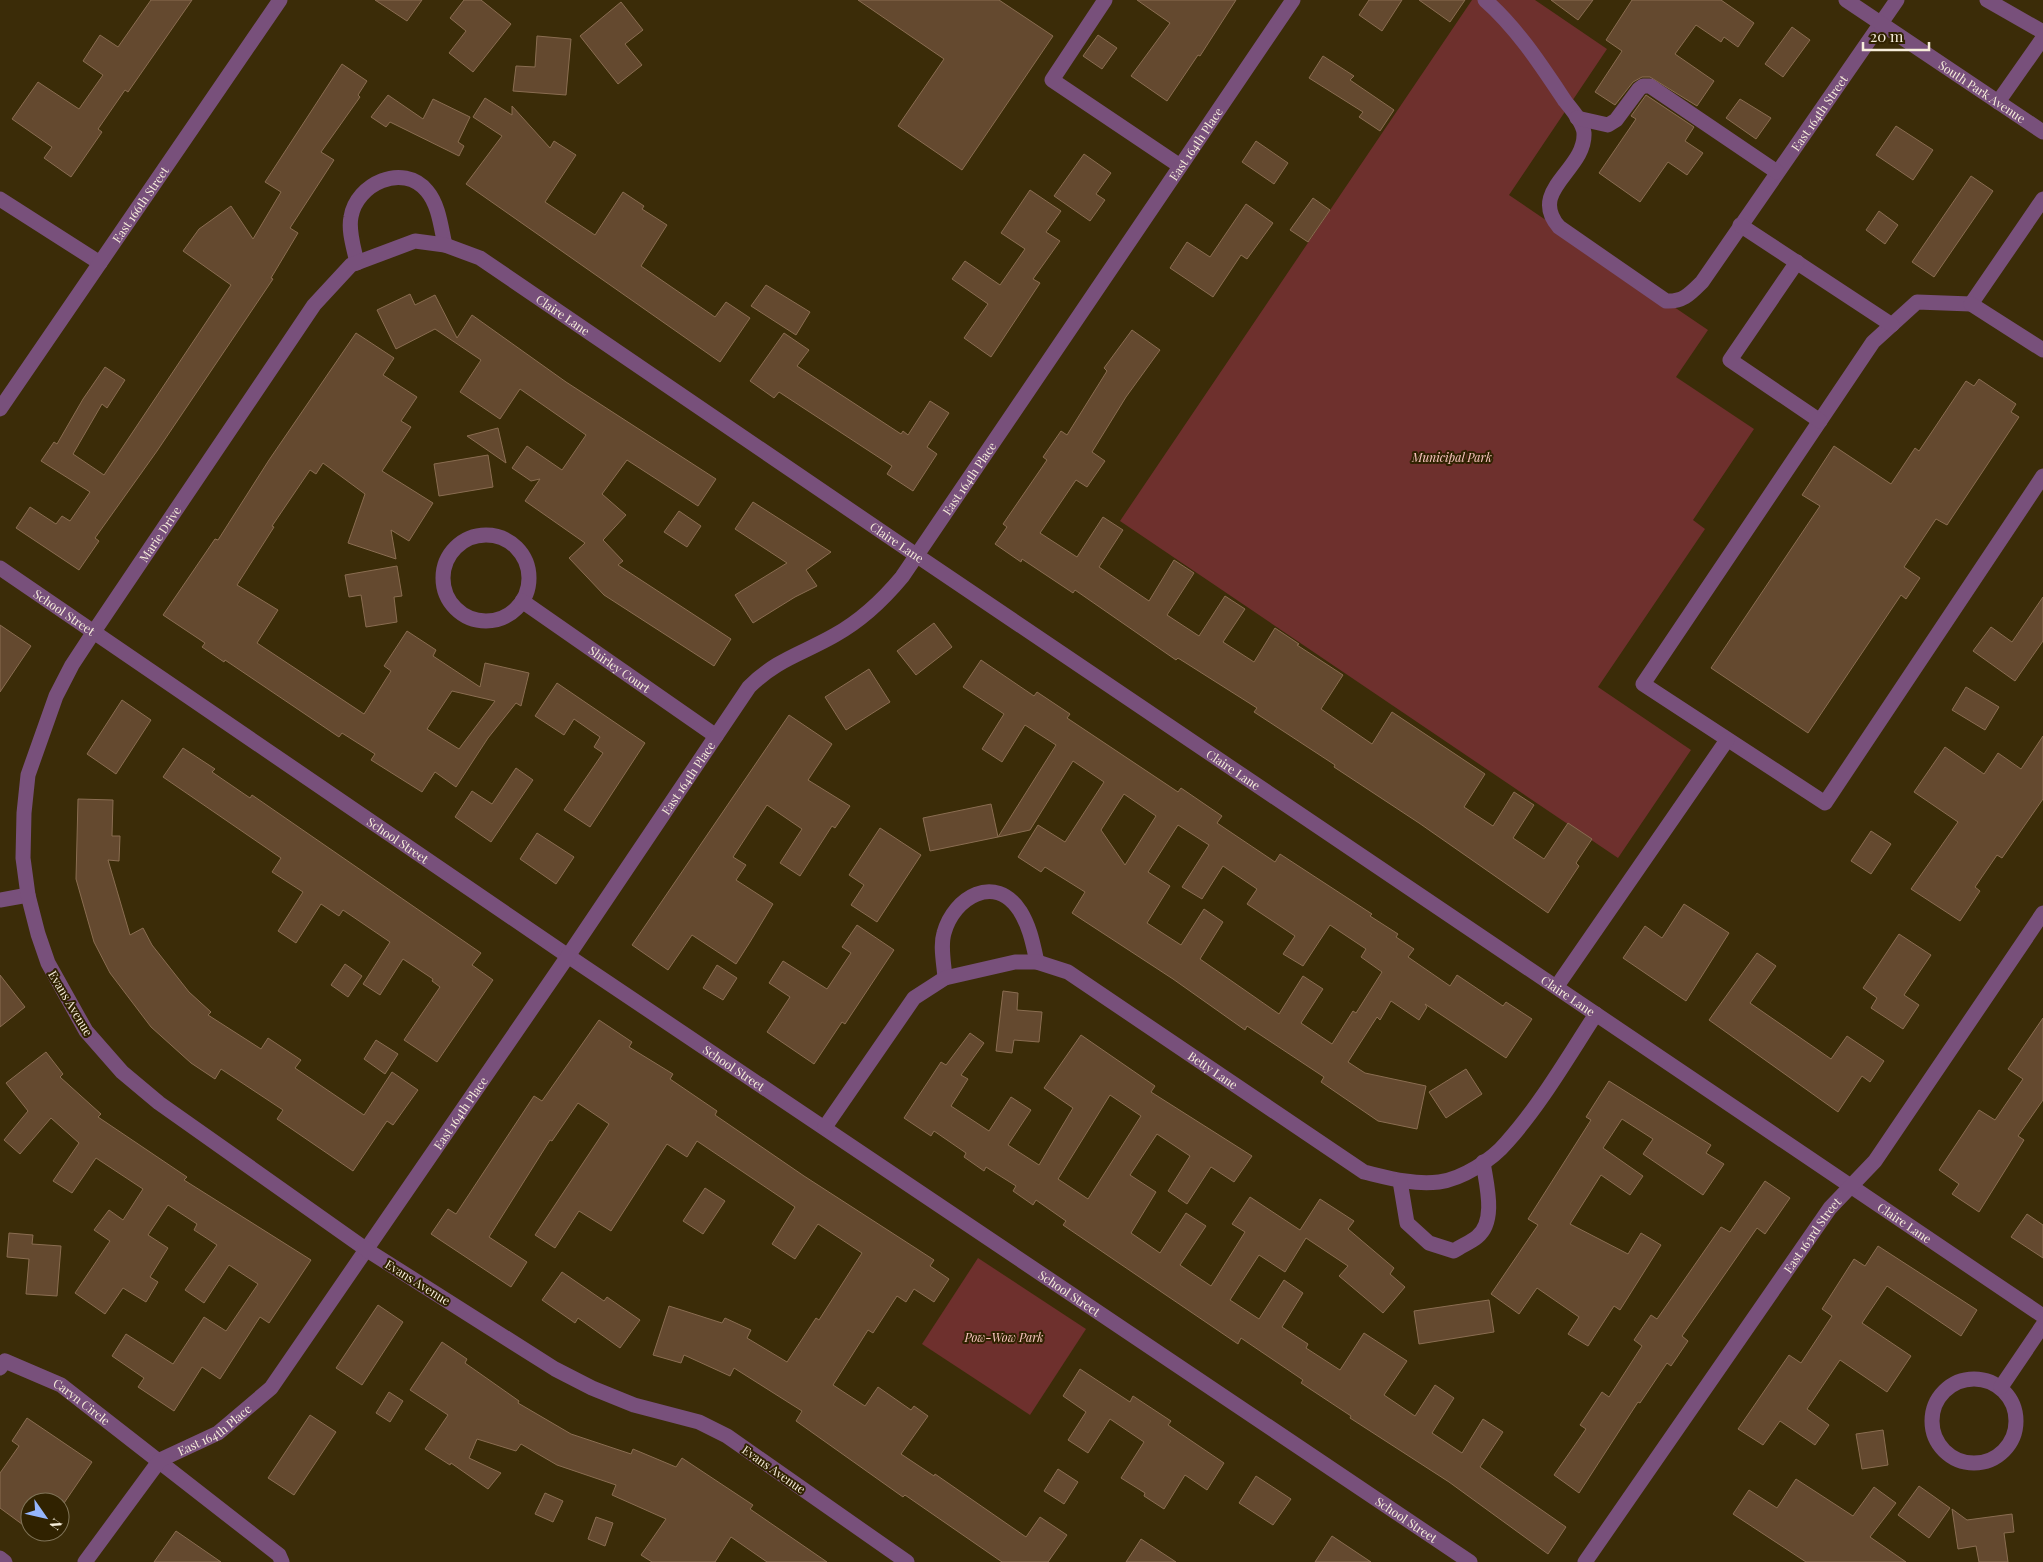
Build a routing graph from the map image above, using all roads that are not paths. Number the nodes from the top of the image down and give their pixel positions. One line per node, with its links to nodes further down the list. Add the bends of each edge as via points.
1 (280, 0): 23 (street, East 166th Street)
2 (1105, 0): 14 (street, via 1052,80)
3 (1293, 0): 14 (street, East 164th Place)
4 (1485, 0): 12 (street, via 1514,30)
5 (1846, 0): 8 (street, South Park Avenue)
6 (1897, 0): 8 (street, East 164th Street)
7 (1987, 0): 9 (street)
8 (1880, 23): 11 (street, South Park Avenue); 15 (street, East 164th Street)
9 (2043, 32)
10 (2043, 38): 11 (street)
11 (1998, 102): 13 (street, South Park Avenue)
12 (1577, 118): 15 (street, via 1608,125 1621,115 1639,89 1650,86); 18 (street, East 164th Street, via 1584,131 1583,143 1550,198 1548,209 1559,227 1666,301 1677,302 1702,282)
13 (2043, 132)
14 (1180, 166): 30 (street, East 164th Place)
15 (1777, 172): 18 (street, East 164th Street)
16 (0, 199): 23 (street)
17 (2043, 199): 24 (street)
18 (1740, 225): 22 (street)
19 (415, 241): 20 (street, Claire Lane); 21 (street, Marie Drive)
20 (445, 245): 21 (street, via 438,212 427,190 403,178 393,178 371,186 351,215); 30 (street, Claire Lane, via 480,258)
21 (357, 262): 33 (street, Marie Drive, via 314,305)
22 (1797, 262): 25 (street); 28 (street, via 1730,360)
23 (100, 263): 27 (street, East 166th Street)
24 (1971, 304): 25 (street, via 1917,302); 26 (street)
25 (1892, 325): 28 (street, via 1873,342)
26 (2043, 350)
27 (0, 409)
28 (1820, 421): 35 (street, via 1643,684)
29 (2043, 476): 35 (street, via 1825,804)
30 (916, 555): 34 (street, East 164th Place, via 885,598 865,616 766,671 749,688); 42 (street, Claire Lane)
31 (0, 568): 33 (street, School Street)
32 (522, 601): 32 (street, via 528,588 529,573 520,553 504,538 474,536 451,553 444,566 445,593 462,614 474,620 495,620 513,612); 34 (street, Shirley Court)
33 (93, 633): 36 (street, Marie Drive, via 56,696 28,775 23,858); 39 (street, School Street)
34 (716, 736): 39 (street, East 164th Place)
35 (1727, 740): 42 (street)
36 (28, 895): 37 (street); 48 (street, Evans Avenue, via 48,964 86,1031 122,1072 159,1103)
37 (0, 900)
38 (2043, 913): 47 (street, East 163rd Street, via 1874,1161)
39 (568, 956): 44 (street, School Street); 48 (street, East 164th Place)
40 (1037, 962): 41 (street, Betty Lane, via 1015,962); 41 (street, via 1030,929 1020,910 1010,899 985,892 970,896 950,916 943,934); 46 (street, Betty Lane, via 1068,972 1364,1172)
41 (945, 978): 44 (street, Betty Lane, via 914,998)
42 (1557, 986): 43 (street, Claire Lane)
43 (1596, 1014): 45 (street, Betty Lane, via 1506,1144); 47 (street, Claire Lane)
44 (825, 1127): 59 (street, School Street)
45 (1483, 1162): 46 (street, Betty Lane, via 1441,1182); 46 (street, via 1489,1212 1479,1236 1454,1251 1429,1243 1407,1223)
46 (1400, 1181)
47 (1849, 1186): 49 (street, Claire Lane); 60 (street, East 163rd Street, via 1830,1208)
48 (367, 1250): 53 (street, East 164th Place, via 271,1388 218,1433); 58 (street, Evans Avenue, via 555,1369 634,1405 699,1422 727,1436)
49 (2043, 1316)
50 (2043, 1325): 52 (street)
51 (0, 1368): 53 (street, Caryn Circle, via 5,1361 61,1385)
52 (2001, 1387): 52 (street, via 2010,1397 2016,1416 2014,1436 2007,1448 1985,1462 1958,1460 1947,1453 1938,1443 1932,1418 1942,1394 1964,1380 1989,1381)
53 (160, 1460): 56 (street, East 164th Place); 57 (street, via 279,1555)
54 (0, 1558): 55 (street)
55 (6, 1562)
56 (85, 1562)
57 (282, 1562)
58 (907, 1562)
59 (1470, 1562)
60 (1585, 1562)

